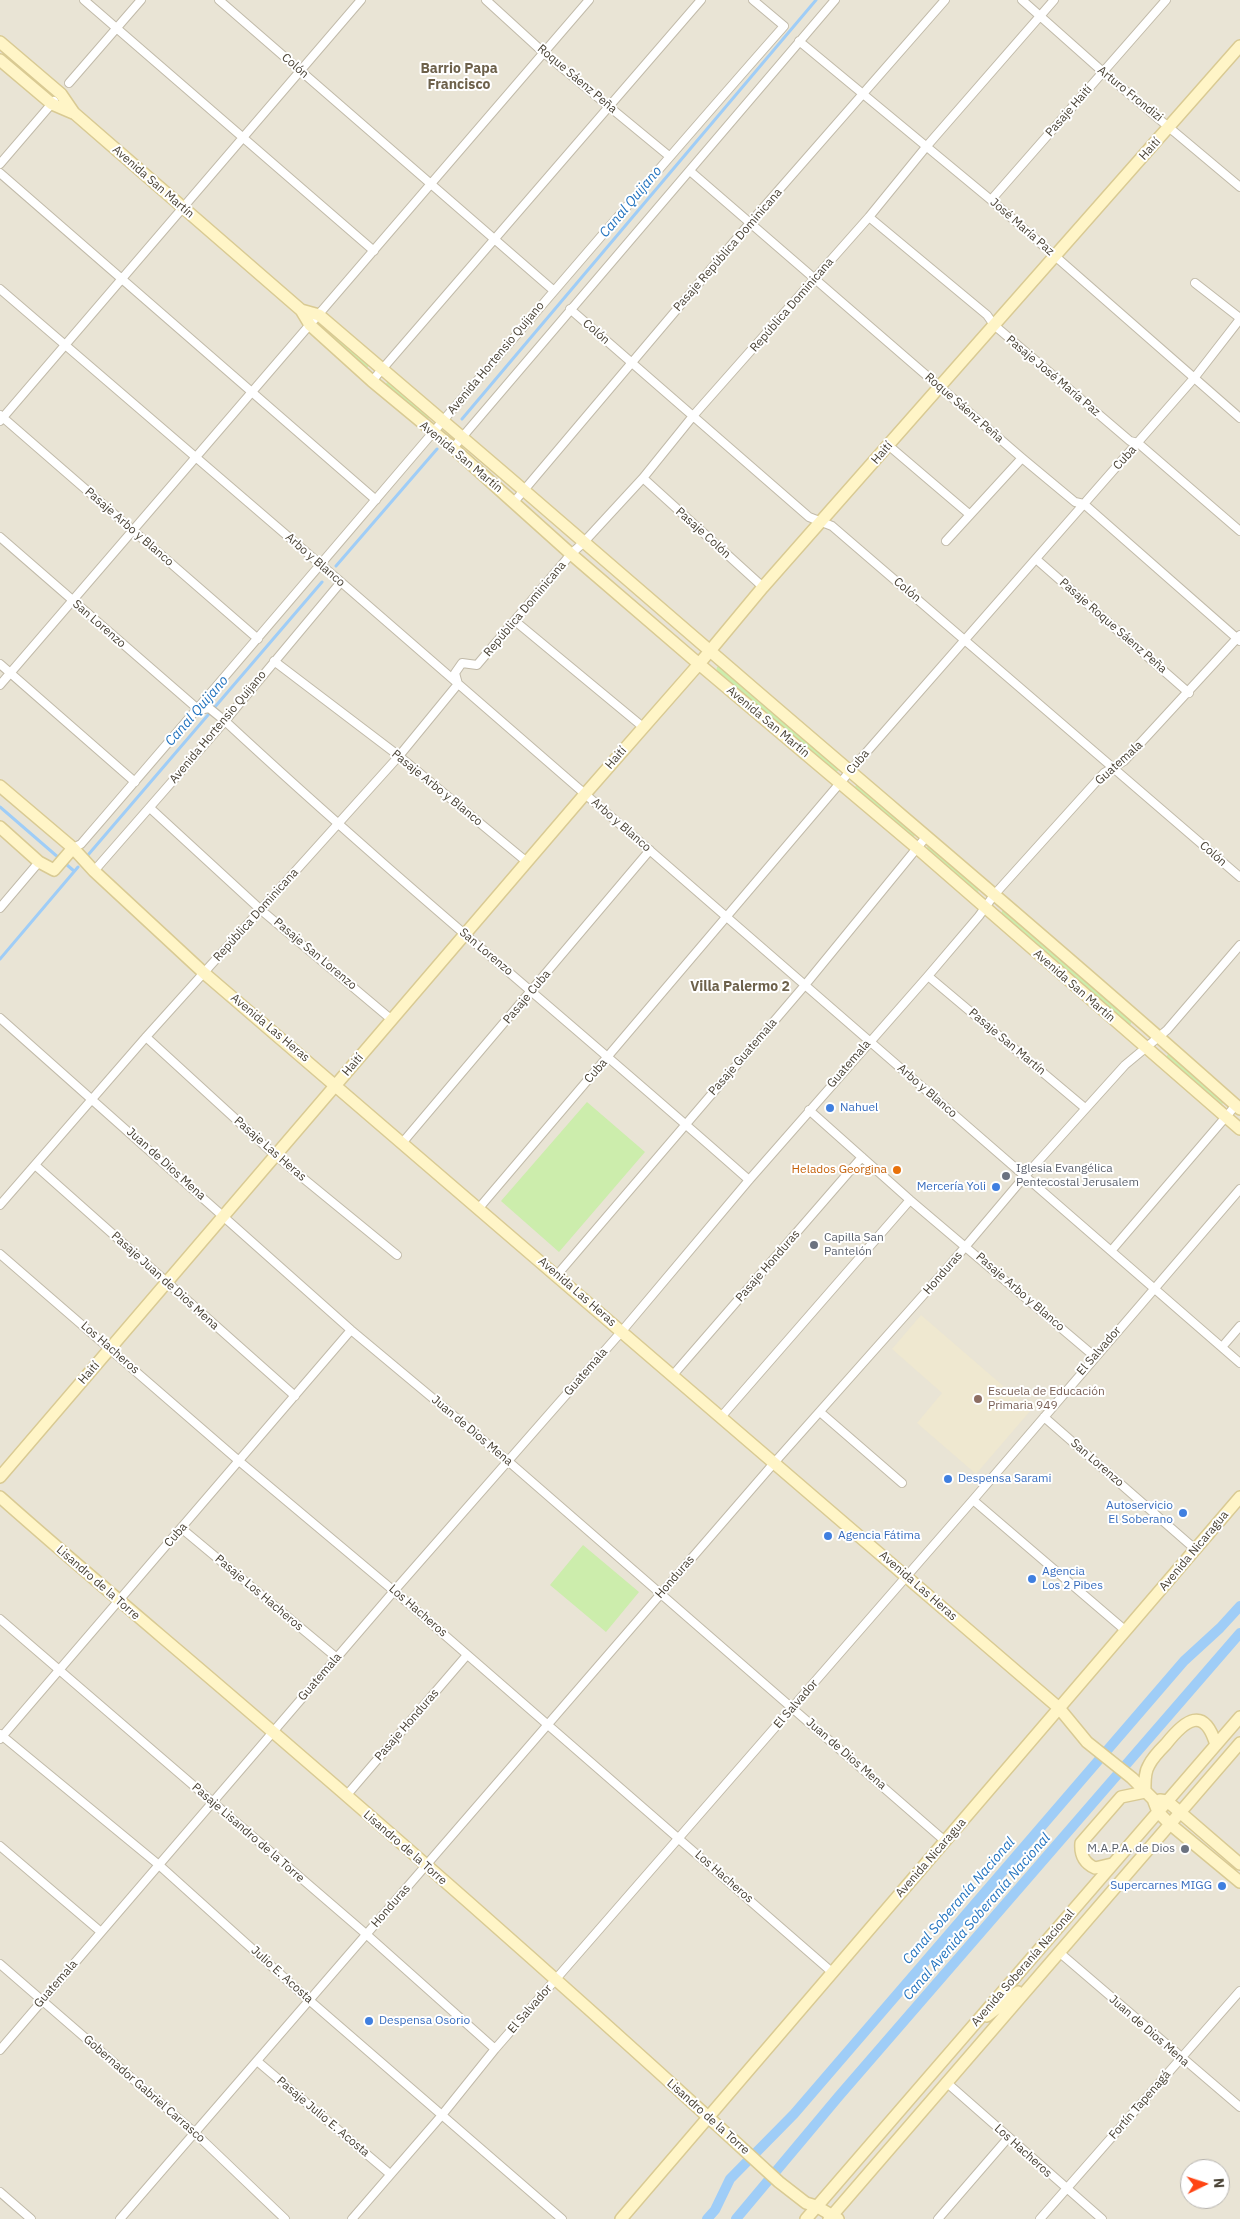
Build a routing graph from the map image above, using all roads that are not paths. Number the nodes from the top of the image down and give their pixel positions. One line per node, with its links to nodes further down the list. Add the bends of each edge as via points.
1 (84, 0): 15 (street)
2 (141, 0): 15 (street)
3 (219, 0): 21 (street, Colón)
4 (362, 0): 21 (street)
5 (486, 0): 19 (street, Roque Sáenz Peña)
6 (589, 0): 19 (street)
7 (700, 0): 27 (street)
8 (753, 0): 32 (street, Avenida Hortensio Quijano, via 784,26)
9 (835, 0): 16 (street, Avenida Hortensio Quijano)
10 (945, 0): 24 (street, Pasaje República Dominicana)
11 (1022, 0): 14 (street, Arturo Frondizi)
12 (1054, 0): 14 (street, República Dominicana)
13 (1166, 0): 22 (street, Pasaje Haití)
14 (1040, 16): 22 (street, Arturo Frondizi); 31 (street, República Dominicana)
15 (117, 28): 23 (street); 30 (street)
16 (800, 41): 24 (street, José María Paz); 34 (street, Avenida Hortensio Quijano)
17 (0, 42): 25 (main road, Avenida San Martín)
18 (1240, 46): 29 (main road, Haití)
19 (544, 52): 27 (street, Roque Sáenz Peña); 36 (street)
20 (0, 60): 26 (main road, Avenida San Martín)
21 (300, 71): 30 (street); 36 (street, Colón)
22 (1103, 72): 29 (street, Arturo Frondizi); 38 (street, Pasaje Haití)
23 (69, 84)
24 (864, 93): 31 (street, José María Paz); 41 (street, Pasaje República Dominicana)
25 (60, 94): 26 (street); 28 (main road, Avenida San Martín)
26 (52, 104): 28 (main road, Avenida San Martín); 33 (street)
27 (610, 106): 32 (street, Roque Sáenz Peña); 42 (street)
28 (74, 113): 39 (main road, Avenida San Martín)
29 (1170, 126): 37 (street, Arturo Frondizi); 44 (main road, Haití)
30 (243, 138): 39 (street); 43 (street)
31 (926, 148): 38 (street, José María Paz); 40 (street, República Dominicana)
32 (669, 156): 49 (street, Avenida Hortensio Quijano)
33 (0, 164)
34 (690, 171): 41 (street, Roque Sáenz Peña); 50 (street, Avenida Hortensio Quijano)
35 (0, 173): 45 (street)
36 (431, 184): 42 (street, Colón); 43 (street)
37 (1240, 187)
38 (991, 200): 44 (street, José María Paz)
39 (183, 208): 45 (street); 51 (main road, Avenida San Martín)
40 (869, 217): 46 (street, República Dominicana); 55 (street, Pasaje José María Paz, via 987,315)
41 (749, 224): 46 (street, Roque Sáenz Peña); 57 (street, Pasaje República Dominicana)
42 (494, 240): 49 (street, Colón); 58 (street)
43 (374, 251): 52 (street)
44 (1055, 256): 55 (main road, Haití); 59 (street, José María Paz)
45 (122, 279): 56 (street); 62 (street)
46 (813, 279): 61 (street, Roque Sáenz Peña); 63 (street, República Dominicana)
47 (1195, 283): 53 (street)
48 (0, 289): 56 (street, Arbo y Blanco)
49 (553, 290): 66 (street, Avenida Hortensio Quijano)
50 (570, 309): 57 (street, Colón); 68 (street, Avenida Hortensio Quijano)
51 (301, 310): 52 (main road, Avenida San Martín); 54 (main road, Avenida San Martín)
52 (319, 315): 54 (street); 58 (main road, Avenida San Martín)
53 (1240, 318): 59 (street, Cuba)
54 (310, 325): 60 (main road, Avenida San Martín); 62 (street)
55 (994, 325): 61 (main road, Haití); 69 (street, Pasaje José María Paz, via 1130,441)
56 (65, 346): 64 (street); 72 (street, Arbo y Blanco)
57 (632, 362): 63 (street, Colón); 75 (street, Pasaje República Dominicana)
58 (383, 369): 60 (street); 66 (main road, Avenida San Martín)
59 (1194, 378): 65 (street, José María Paz); 69 (street, Cuba)
60 (372, 381): 67 (main road, Avenida San Martín)
61 (940, 386): 70 (main road, Haití); 73 (street, Roque Sáenz Peña)
62 (252, 392): 72 (street); 76 (street)
63 (693, 416): 74 (street, República Dominicana); 80 (street, Colón, via 809,517)
64 (1, 418): 81 (street, Pasaje Arbo y Blanco)
65 (1240, 418)
66 (444, 420): 67 (street, Avenida Hortensio Quijano); 68 (main road, Avenida San Martín)
67 (434, 433): 71 (main road, Avenida San Martín); 76 (street, Avenida Hortensio Quijano)
68 (464, 438): 71 (street, Avenida Hortensio Quijano); 75 (main road, Avenida San Martín)
69 (1138, 443): 78 (street, Cuba); 82 (street, Pasaje José María Paz)
70 (888, 445): 79 (street); 80 (main road, Haití)
71 (453, 448): 77 (main road, Avenida San Martín)
72 (196, 457): 81 (street); 88 (street, Arbo y Blanco)
73 (1022, 458): 78 (street, Roque Sáenz Peña, via 1075,502); 79 (street)
74 (643, 478): 85 (street, República Dominicana); 90 (street, Pasaje Colón)
75 (524, 489): 77 (street, Pasaje República Dominicana); 85 (main road, Avenida San Martín)
76 (376, 500): 88 (street, Avenida Hortensio Quijano)
77 (514, 502): 86 (main road, Avenida San Martín)
78 (1084, 504): 87 (street, Cuba); 93 (street, Roque Sáenz Peña)
79 (969, 514): 84 (street)
80 (821, 523): 90 (main road, Haití); 95 (street, Colón, via 832,526)
81 (133, 530): 91 (street); 94 (street, Pasaje Arbo y Blanco)
82 (1240, 531)
83 (0, 537): 91 (street, San Lorenzo)
84 (946, 541)
85 (584, 542): 86 (street, República Dominicana); 96 (main road, Avenida San Martín)
86 (571, 554): 92 (street, República Dominicana); 99 (main road, Avenida San Martín)
87 (1036, 559): 95 (street, Cuba); 103 (street, Pasaje Roque Sáenz Peña)
88 (322, 565): 89 (street, Arbo y Blanco); 94 (street, Avenida Hortensio Quijano)
89 (341, 582): 97 (street, Avenida Hortensio Quijano); 101 (street, Arbo y Blanco)
90 (763, 587): 96 (main road, Haití)
91 (73, 601): 100 (street); 104 (street, San Lorenzo)
92 (516, 621): 101 (street, República Dominicana, via 477,665 462,663 455,673); 106 (street)
93 (1239, 638): 103 (street, Guatemala)
94 (258, 639): 104 (street, Avenida Hortensio Quijano)
95 (966, 640): 108 (street, Colón); 109 (street, Cuba)
96 (710, 651): 99 (main road, Haití); 109 (main road, Avenida San Martín)
97 (274, 661): 105 (street, Avenida Hortensio Quijano); 107 (street, Pasaje Arbo y Blanco)
98 (0, 664): 100 (street)
99 (699, 664): 106 (main road, Haití); 111 (main road, Avenida San Martín)
100 (10, 673): 102 (street); 110 (street)
101 (458, 684): 107 (street, República Dominicana); 113 (street, Arbo y Blanco)
102 (0, 685)
103 (1189, 693): 108 (street, Guatemala, via 1124,762)
104 (199, 710): 105 (street, San Lorenzo, via 209,708); 110 (street, Avenida Hortensio Quijano)
105 (222, 719): 114 (street, Avenida Hortensio Quijano); 115 (street, San Lorenzo)
106 (643, 727): 113 (main road, Haití)
107 (398, 756): 115 (street, República Dominicana); 122 (street, Pasaje Arbo y Blanco)
108 (1113, 768): 124 (street, Colón); 125 (street, Guatemala)
109 (851, 771): 111 (street, Cuba); 117 (main road, Avenida San Martín)
110 (135, 782): 118 (street, Avenida Hortensio Quijano, via 82,844)
111 (841, 783): 119 (main road, Avenida San Martín); 129 (street, Cuba)
112 (0, 786): 118 (main road, Avenida Las Heras)
113 (585, 794): 120 (street, Arbo y Blanco); 122 (main road, Haití)
114 (150, 808): 123 (street, Avenida Hortensio Quijano); 128 (street, Pasaje San Lorenzo)
115 (336, 824): 128 (street, República Dominicana); 130 (street, San Lorenzo)
116 (0, 827): 121 (main road)
117 (926, 837): 119 (street, Pasaje Guatemala); 125 (main road, Avenida San Martín)
118 (73, 848): 121 (main road, via 54,870); 123 (main road, Avenida Las Heras)
119 (917, 848): 127 (main road, Avenida San Martín); 134 (street, Pasaje Guatemala)
120 (650, 850): 129 (street, Arbo y Blanco); 135 (street, Pasaje Cuba)
121 (39, 862): 126 (street)
122 (527, 862): 130 (main road, Haití)
123 (94, 872): 132 (main road, Avenida Las Heras)
124 (1240, 877)
125 (994, 895): 127 (street, Guatemala); 139 (main road, Avenida San Martín)
126 (0, 908)
127 (985, 908): 133 (street, Guatemala); 141 (main road, Avenida San Martín)
128 (261, 910): 132 (street, República Dominicana); 137 (street, Pasaje San Lorenzo)
129 (727, 917): 134 (street, Arbo y Blanco); 142 (street, Cuba)
130 (465, 935): 135 (street, San Lorenzo); 137 (main road, Haití)
131 (1240, 945): 139 (street, Honduras)
132 (204, 972): 138 (street, República Dominicana); 143 (main road, Avenida Las Heras)
133 (928, 976): 140 (street, Guatemala); 146 (street, Pasaje San Martín)
134 (805, 985): 140 (street, Arbo y Blanco); 149 (street, Pasaje Guatemala)
135 (532, 990): 142 (street, San Lorenzo); 151 (street, Pasaje Cuba)
136 (0, 1018): 144 (street, Juan de Dios Mena)
137 (392, 1020): 143 (main road, Haití)
138 (146, 1037): 144 (street, República Dominicana); 152 (street, Pasaje Las Heras)
139 (1160, 1037): 141 (street, Honduras); 145 (main road, Avenida San Martín)
140 (869, 1041): 147 (street, Guatemala); 155 (street, Arbo y Blanco)
141 (1144, 1047): 146 (street, Honduras); 148 (main road, Avenida San Martín)
142 (608, 1057): 149 (street, San Lorenzo); 160 (street, Cuba)
143 (336, 1085): 151 (main road, Avenida Las Heras); 152 (main road, Haití)
144 (92, 1098): 154 (street, República Dominicana); 161 (street, Juan de Dios Mena)
145 (1238, 1107): 148 (street)
146 (1085, 1108): 155 (street, Honduras)
147 (810, 1110): 153 (street, Pasaje Arbo y Blanco); 156 (street, Guatemala)
148 (1226, 1116): 150 (main road, Avenida San Martín); 163 (street)
149 (686, 1124): 156 (street, San Lorenzo); 166 (street, Pasaje Guatemala)
150 (1240, 1129)
151 (403, 1142): 160 (main road, Avenida Las Heras)
152 (276, 1156): 161 (main road, Haití); 165 (street, Pasaje Las Heras)
153 (862, 1157): 158 (street, Pasaje Arbo y Blanco); 176 (street, Pasaje Honduras)
154 (35, 1165): 159 (street, República Dominicana); 167 (street, Pasaje Juan de Dios Mena)
155 (1025, 1176): 162 (street, Honduras); 163 (street, Arbo y Blanco)
156 (749, 1180): 171 (street, Guatemala)
157 (1240, 1189): 168 (street, El Salvador)
158 (910, 1200): 162 (street, Pasaje Arbo y Blanco); 179 (street)
159 (0, 1205)
160 (479, 1208): 166 (main road, Avenida Las Heras)
161 (224, 1216): 167 (main road, Haití); 170 (street, Juan de Dios Mena)
162 (966, 1245): 174 (street, Pasaje Arbo y Blanco); 178 (street, Honduras)
163 (1111, 1251): 168 (street, Arbo y Blanco)
164 (0, 1254): 173 (street, Los Hacheros)
165 (397, 1255)
166 (557, 1275): 171 (main road, Avenida Las Heras)
167 (167, 1283): 173 (main road, Haití); 177 (street, Pasaje Juan de Dios Mena)
168 (1154, 1288): 172 (street, Arbo y Blanco); 174 (street, El Salvador)
169 (1240, 1326): 172 (street)
170 (351, 1330): 177 (street, Cuba); 182 (street, Juan de Dios Mena)
171 (622, 1331): 176 (main road, Avenida Las Heras); 182 (street, Guatemala)
172 (1222, 1347): 175 (street, Arbo y Blanco)
173 (111, 1348): 181 (street, Los Hacheros); 184 (main road, Haití)
174 (1094, 1356): 180 (street, El Salvador)
175 (1240, 1363)
176 (673, 1375): 179 (main road, Avenida Las Heras)
177 (295, 1396): 181 (street, Cuba)
178 (820, 1412): 183 (street, Honduras); 185 (street)
179 (721, 1417): 183 (main road, Avenida Las Heras)
180 (1044, 1417): 188 (street, El Salvador); 190 (street, San Lorenzo)
181 (240, 1461): 189 (street, Cuba); 192 (street, Los Hacheros)
182 (508, 1461): 192 (street, Guatemala); 193 (street, Juan de Dios Mena)
183 (774, 1463): 191 (main road, Avenida Las Heras); 193 (street, Honduras)
184 (0, 1477)
185 (902, 1483)
186 (0, 1497): 194 (main road, Lisandro de la Torre)
187 (1240, 1497): 190 (main road, Avenida Nicaragua)
188 (973, 1500): 191 (street, El Salvador); 196 (street)
189 (182, 1528): 194 (street, Cuba); 198 (street, Pasaje Los Hacheros)
190 (1195, 1549): 196 (main road, Avenida Nicaragua)
191 (906, 1577): 200 (street, El Salvador); 201 (main road, Avenida Las Heras)
192 (394, 1591): 197 (street, Los Hacheros); 198 (street, Guatemala)
193 (661, 1593): 200 (street, Juan de Dios Mena); 203 (street, Honduras)
194 (117, 1601): 199 (street, Cuba); 204 (main road, Lisandro de la Torre)
195 (0, 1619): 199 (street, Pasaje Lisandro de la Torre)
196 (1126, 1631): 201 (main road, Avenida Nicaragua)
197 (468, 1655): 203 (street, Los Hacheros); 209 (street, Pasaje Honduras)
198 (337, 1658): 204 (street, Guatemala)
199 (59, 1670): 205 (street, Cuba); 211 (street, Pasaje Lisandro de la Torre)
200 (793, 1707): 215 (street, El Salvador); 216 (street, Juan de Dios Mena)
201 (1059, 1708): 208 (main road, Avenida Las Heras, via 1088,1742); 216 (main road, Avenida Nicaragua)
202 (1240, 1717): 207 (main road, Avenida Soberanía Nacional)
203 (548, 1724): 215 (street, Los Hacheros); 221 (street, Honduras)
204 (273, 1732): 209 (main road, Lisandro de la Torre); 211 (street, Guatemala)
205 (1, 1736): 218 (street, Julio E. Acosta)
206 (1240, 1743): 213 (main road, Avenida Soberanía Nacional)
207 (1216, 1744): 208 (main road, via 1206,1723 1186,1722 1149,1764 1145,1774); 210 (main road, Avenida Soberanía Nacional)
208 (1149, 1795): 210 (main road); 212 (main road, Avenida Las Heras); 219 (main road, via 1121,1796 1082,1843 1080,1852 1088,1865 1095,1868)
209 (346, 1796): 221 (main road, Lisandro de la Torre)
210 (1167, 1801): 212 (main road, Avenida Soberanía Nacional); 213 (main road)
211 (212, 1802): 218 (street, Guatemala); 224 (street, Pasaje Lisandro de la Torre)
212 (1158, 1812): 214 (main road, Avenida Las Heras); 219 (main road, Avenida Soberanía Nacional)
213 (1180, 1813): 214 (main road, Avenida Soberanía Nacional); 220 (main road)
214 (1170, 1824): 222 (main road, Avenida Las Heras); 225 (main road, Avenida Soberanía Nacional)
215 (679, 1838): 227 (street, Los Hacheros); 229 (street, El Salvador)
216 (946, 1841): 227 (main road, Avenida Nicaragua)
217 (0, 1846): 223 (street)
218 (159, 1864): 223 (street, Guatemala); 232 (street, Julio E. Acosta)
219 (1112, 1864): 233 (main road, Avenida Soberanía Nacional)
220 (1240, 1864)
221 (425, 1866): 224 (street, Honduras); 229 (main road, Lisandro de la Torre)
222 (1240, 1882)
223 (100, 1932): 231 (street, Guatemala)
224 (366, 1934): 232 (street, Honduras); 234 (street, Pasaje Lisandro de la Torre)
225 (1060, 1953): 228 (main road, Avenida Soberanía Nacional); 236 (street, Juan de Dios Mena)
226 (0, 1964): 231 (street, Gobernador Gabriel Carrasco)
227 (833, 1972): 241 (main road, Avenida Nicaragua)
228 (1039, 1976): 233 (main road); 238 (main road, Avenida Soberanía Nacional)
229 (555, 1980): 234 (street, El Salvador); 241 (main road, Lisandro de la Torre)
230 (1240, 1991): 236 (street, Fortín Tapenagá)
231 (42, 2000): 235 (street, Guatemala); 242 (street, Gobernador Gabriel Carrasco)
232 (309, 2000): 237 (street, Honduras); 240 (street, Julio E. Acosta)
233 (968, 2032): 247 (main road, Avenida Soberanía Nacional)
234 (495, 2049): 240 (street, El Salvador)
235 (0, 2050)
236 (1181, 2058): 239 (street, Juan de Dios Mena); 245 (street, Fortín Tapenagá)
237 (257, 2061): 242 (street, Honduras); 244 (street, Pasaje Julio E. Acosta)
238 (946, 2082): 243 (street, Los Hacheros); 248 (main road, Avenida Soberanía Nacional)
239 (1240, 2107)
240 (442, 2116): 244 (street, El Salvador); 253 (street, Julio E. Acosta)
241 (709, 2117): 247 (main road, Lisandro de la Torre); 254 (main road, Avenida Nicaragua)
242 (195, 2133): 250 (street, Honduras); 251 (street, Gobernador Gabriel Carrasco)
243 (1008, 2138): 245 (street, Los Hacheros); 255 (street)
244 (390, 2174): 252 (street, El Salvador)
245 (1066, 2189): 256 (street, Fortín Tapenagá); 257 (street, Los Hacheros)
246 (0, 2192): 249 (street)
247 (810, 2212): 248 (main road, Lisandro de la Torre)
248 (833, 2218)
249 (31, 2219)
250 (120, 2219)
251 (285, 2219)
252 (352, 2219)
253 (562, 2219)
254 (621, 2219)
255 (938, 2219)
256 (1040, 2219)
257 (1102, 2219)

